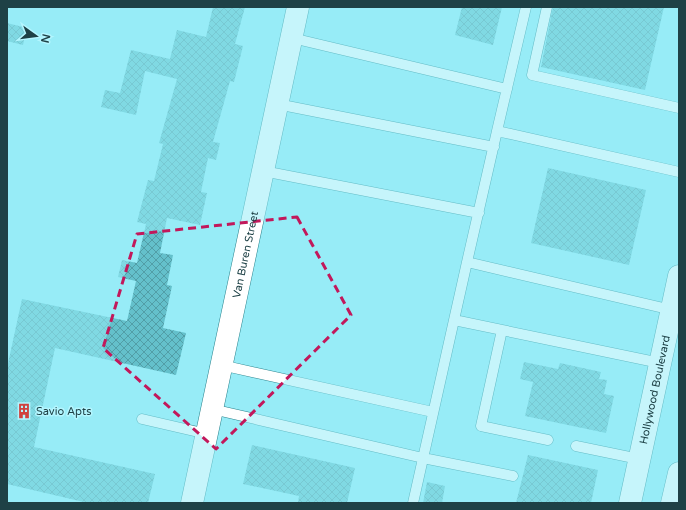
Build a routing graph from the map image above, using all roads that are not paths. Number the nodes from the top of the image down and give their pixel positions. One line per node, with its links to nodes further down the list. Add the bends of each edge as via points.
1 (298, 7): 4 (main road, Van Buren Street)
2 (526, 7): 5 (lane)
3 (547, 7): 7 (lane, via 532,75)
4 (292, 38): 5 (lane); 6 (main road, Van Buren Street)
5 (507, 89): 8 (lane)
6 (278, 104): 9 (lane); 10 (main road, Van Buren Street)
7 (679, 108)
8 (497, 131): 9 (lane); 11 (lane)
9 (494, 147): 12 (lane)
10 (263, 171): 12 (lane); 19 (main road, Van Buren Street)
11 (679, 172)
12 (479, 213): 13 (lane)
13 (467, 262): 15 (lane); 16 (lane)
14 (679, 276): 15 (main road, Hollywood Boulevard)
15 (672, 310): 18 (main road, Hollywood Boulevard)
16 (454, 320): 17 (lane); 21 (lane)
17 (502, 330): 18 (lane); 24 (lane, via 481,426)
18 (660, 363): 27 (main road, Hollywood Boulevard)
19 (221, 365): 20 (main road, Van Buren Street); 21 (lane)
20 (212, 410): 23 (main road, Van Buren Street); 26 (lane)
21 (433, 412): 26 (lane)
22 (142, 419): 23 (lane)
23 (207, 434): 30 (main road, Van Buren Street)
24 (548, 440)
25 (576, 446): 27 (lane)
26 (423, 458): 29 (lane); 31 (lane)
27 (639, 459): 32 (main road, Hollywood Boulevard)
28 (679, 473): 33 (main road)
29 (513, 476)
30 (192, 503)
31 (413, 503)
32 (630, 503)
33 (672, 503)

